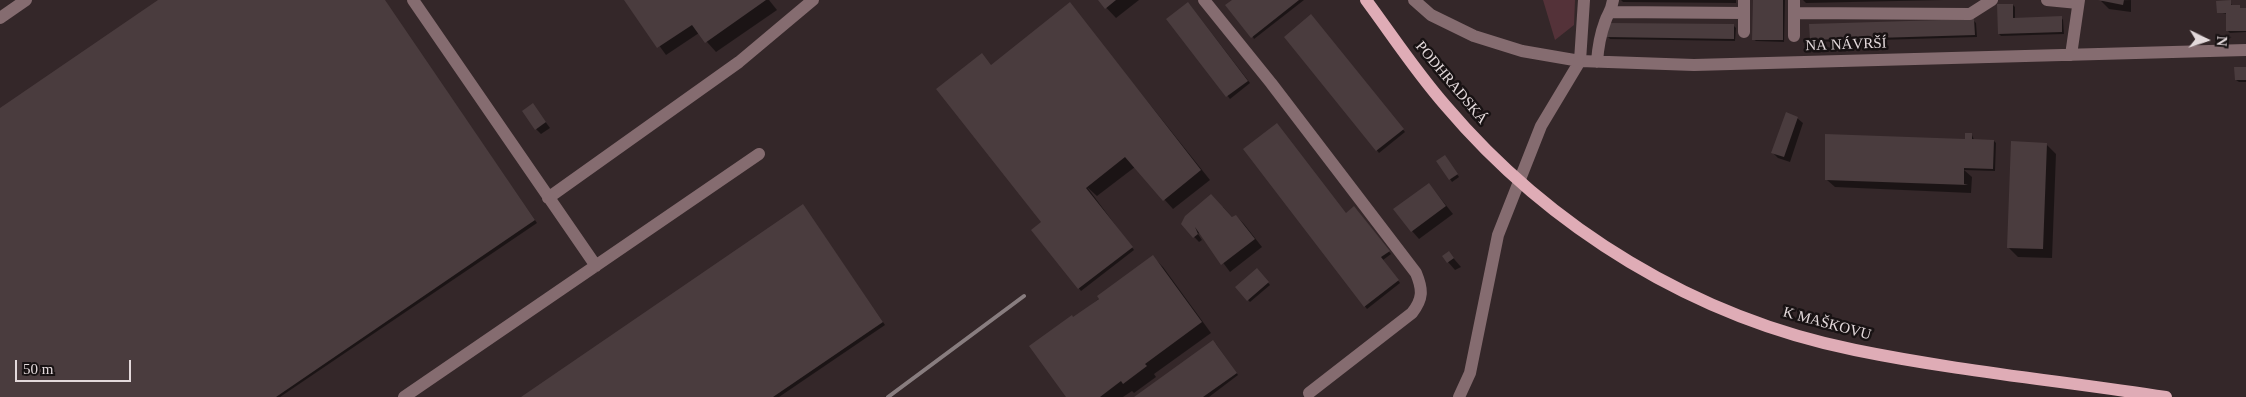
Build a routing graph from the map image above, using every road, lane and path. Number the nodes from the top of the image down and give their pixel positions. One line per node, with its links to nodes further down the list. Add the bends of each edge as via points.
1 (26, 0): 14 (street)
2 (413, 0): 23 (street)
3 (813, 0): 23 (street, via 738,62)
4 (1204, 0): 25 (street, via 1271,82 1416,274 1422,287 1420,302 1412,313)
5 (1366, 0): 22 (main road, PODHRADSKÁ, via 1445,106)
6 (1414, 0): 19 (street, NA NÁVRŠÍ, via 1430,15 1474,36 1522,51)
7 (1584, 0): 19 (street)
8 (1992, 0): 13 (street, via 1970,14)
9 (2047, 0): 10 (street)
10 (2079, 2): 18 (street)
11 (1612, 6): 12 (street); 20 (street, via 1599,39)
12 (1744, 6): 15 (street)
13 (1794, 7): 16 (street)
14 (0, 18)
15 (1744, 32)
16 (1794, 36)
17 (2246, 50): 18 (street, NA NÁVRŠÍ)
18 (2070, 55): 20 (street, NA NÁVRŠÍ, via 1694,66)
19 (1580, 61): 20 (street, NA NÁVRŠÍ); 22 (street, via 1541,126)
20 (1597, 62)
21 (759, 154): 24 (street)
22 (1520, 180): 27 (street, via 1498,235 1470,373); 28 (main road, K MAŠKOVU, via 1578,228 1645,271 1688,294 1786,332 1899,358)
23 (548, 198): 24 (street)
24 (596, 266): 26 (street)
25 (1309, 393)
26 (404, 397)
27 (1458, 397)
28 (2166, 397)

